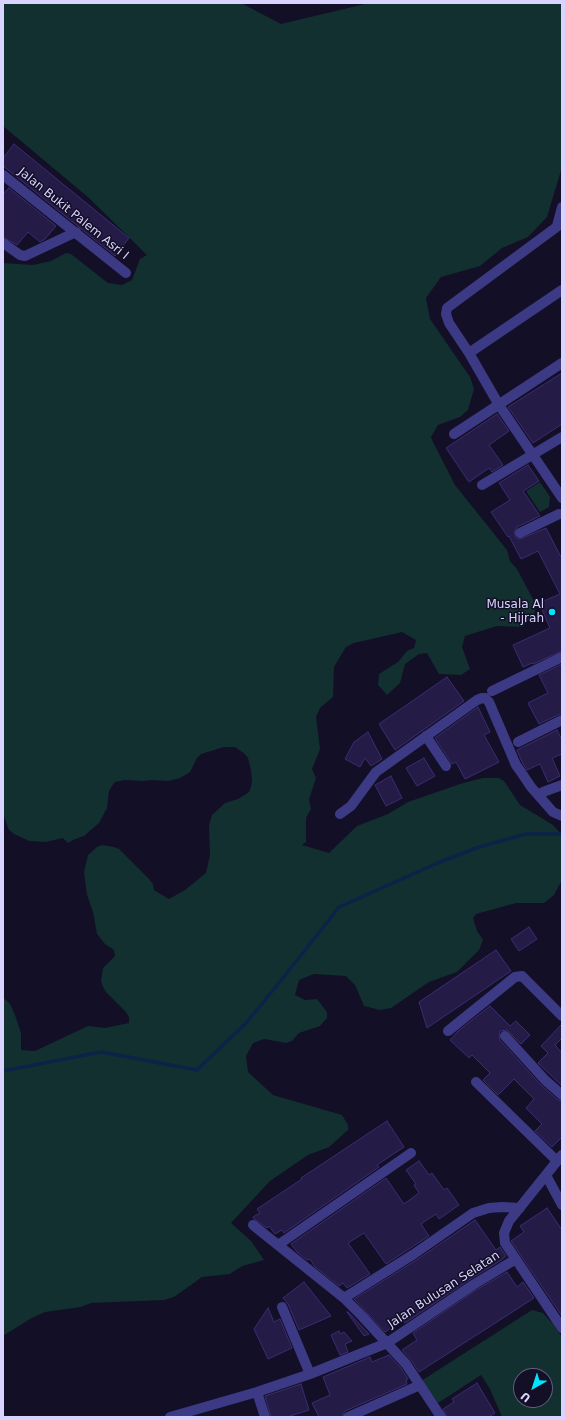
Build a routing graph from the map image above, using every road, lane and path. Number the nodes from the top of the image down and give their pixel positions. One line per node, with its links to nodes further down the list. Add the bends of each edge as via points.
1 (3, 175): 4 (street, Jalan Bukit Palem Asri I)
2 (562, 207): 3 (street)
3 (559, 224): 8 (street, via 447,308 449,323)
4 (76, 232): 5 (street, via 24,256); 6 (street, Jalan Bukit Palem Asri I)
5 (3, 243)
6 (126, 273)
7 (562, 290): 8 (street)
8 (470, 353): 10 (street)
9 (562, 364): 10 (street)
10 (499, 405): 11 (street); 13 (street)
11 (454, 434)
12 (562, 437): 13 (street)
13 (534, 455): 14 (street); 15 (street)
14 (482, 485)
15 (562, 498)
16 (561, 512): 17 (street); 18 (street)
17 (562, 524)
18 (520, 533)
19 (562, 657): 20 (street)
20 (492, 691)
21 (562, 720): 23 (street)
22 (426, 736): 24 (street); 27 (street, via 376,772 351,806); 28 (street, via 477,700 485,698 516,765 553,812)
23 (518, 742)
24 (446, 766)
25 (562, 785): 26 (street)
26 (543, 792)
27 (340, 814)
28 (562, 816)
29 (562, 1016): 30 (street, via 522,976 515,977)
30 (448, 1031)
31 (505, 1036): 33 (street)
32 (476, 1082): 35 (street)
33 (562, 1095)
34 (411, 1153): 40 (street)
35 (560, 1158): 36 (street)
36 (546, 1175): 37 (street); 38 (street)
37 (562, 1205)
38 (520, 1208): 41 (street, via 509,1221 504,1233 505,1242); 42 (street, via 502,1206 473,1213)
39 (253, 1225): 40 (street)
40 (278, 1245): 42 (street)
41 (516, 1259): 44 (street); 45 (street, Jalan Bulusan Selatan)
42 (344, 1298): 45 (street)
43 (282, 1307): 46 (street)
44 (562, 1328)
45 (387, 1343): 46 (street, Jalan Bulusan Selatan); 47 (street)
46 (310, 1374): 48 (street, Jalan Bulusan Selatan)
47 (420, 1385): 51 (street); 52 (street)
48 (257, 1392): 49 (street, Jalan Bulusan Selatan); 50 (street)
49 (170, 1417)
50 (264, 1417)
51 (348, 1417)
52 (441, 1417)

